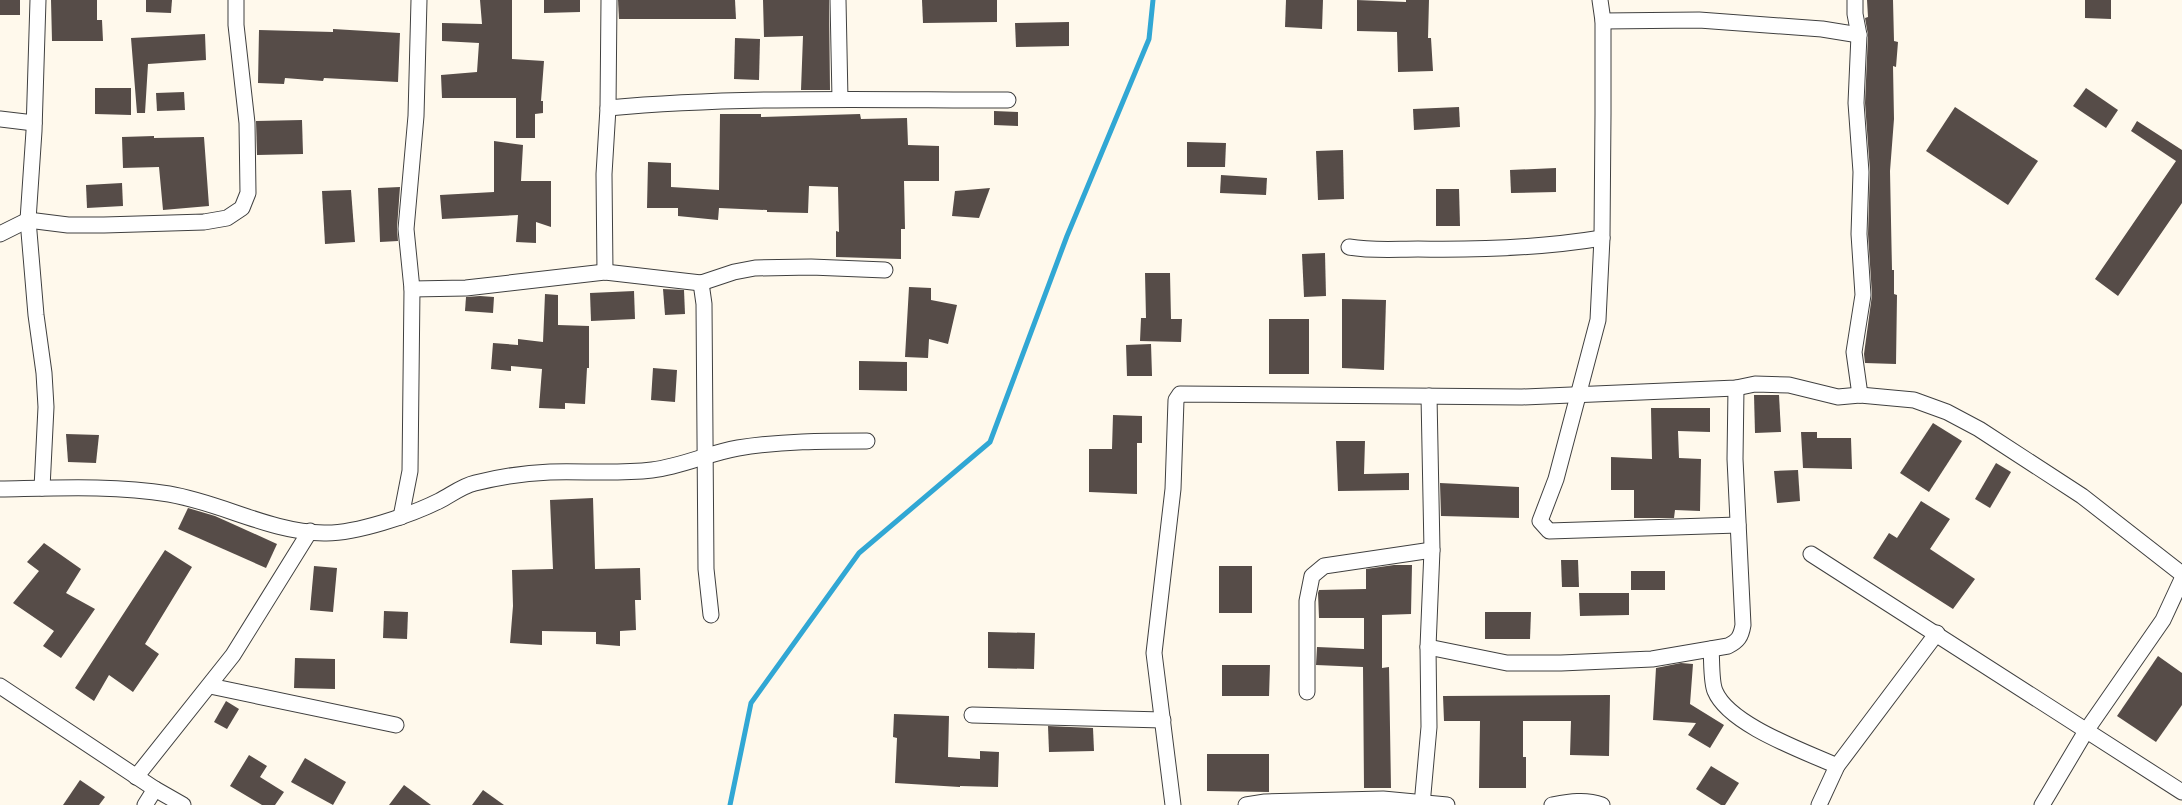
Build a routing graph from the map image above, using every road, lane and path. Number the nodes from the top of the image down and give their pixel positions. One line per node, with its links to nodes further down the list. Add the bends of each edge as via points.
1 (38, 0): 14 (street)
2 (236, 0): 15 (street, via 247,123 248,193 242,208 227,218 196,223 68,225)
3 (419, 0): 22 (street, via 416,116 406,229)
4 (609, 0): 12 (street)
5 (838, 0): 10 (street)
6 (1600, 0): 8 (street)
7 (1856, 0): 9 (street)
8 (1603, 21): 9 (street, via 1699,20 1822,29); 17 (street)
9 (1858, 35): 25 (street, via 1856,103 1863,295 1854,352)
10 (840, 99): 11 (street); 12 (street, via 675,102)
11 (1008, 100)
12 (608, 108): 20 (street, via 604,174)
13 (0, 119): 14 (street)
14 (34, 123): 15 (street)
15 (28, 220): 16 (street); 29 (street, via 46,407)
16 (0, 234)
17 (1602, 238): 18 (street, via 1481,249 1372,250); 24 (street, via 1598,320)
18 (1349, 247)
19 (885, 270): 21 (street, via 756,268)
20 (605, 272): 21 (street); 22 (street, via 466,288)
21 (701, 284): 28 (street)
22 (412, 289): 31 (street, via 410,471)
23 (1736, 388): 24 (street); 25 (street, via 1755,384 1790,384 1838,397); 32 (street)
24 (1579, 395): 26 (street); 32 (street, via 1556,479 1540,521 1549,531)
25 (1860, 395): 36 (street, via 1914,400 1979,429 2082,496)
26 (1429, 396): 34 (street); 46 (street, via 1180,394 1176,400 1173,489 1154,653)
27 (867, 441): 28 (street, via 771,444 736,448)
28 (706, 458): 31 (street, via 650,471 549,472 472,483); 38 (street, via 706,569)
29 (42, 488): 30 (street); 33 (street, via 98,488 169,494 264,523)
30 (0, 489)
31 (401, 517): 33 (street, via 360,528 325,533)
32 (1738, 524): 41 (street, via 1741,636 1728,646)
33 (310, 531): 43 (street)
34 (1432, 550): 40 (street); 44 (street, via 1324,566 1312,576 1306,601)
35 (1811, 554): 39 (street)
36 (2182, 574)
37 (2182, 579): 48 (street, via 2163,620)
38 (711, 615)
39 (1937, 633): 48 (street); 49 (street)
40 (1428, 647): 41 (street, via 1516,663 1652,659); 53 (street, via 1429,727)
41 (1711, 649): 49 (street, via 1714,691 1731,713 1756,729)
42 (0, 686): 50 (street)
43 (210, 686): 47 (street); 50 (street)
44 (1307, 692)
45 (972, 715): 46 (street)
46 (1162, 720): 56 (street)
47 (396, 725)
48 (2086, 731): 52 (street); 62 (street)
49 (1837, 766): 61 (street)
50 (136, 777): 51 (street)
51 (155, 789): 54 (street); 55 (street)
52 (2182, 792)
53 (1422, 803): 57 (street, via 1382,799); 58 (street)
54 (144, 805)
55 (183, 805)
56 (1173, 805)
57 (1246, 805)
58 (1447, 805)
59 (1552, 805): 60 (street, via 1592,801)
60 (1602, 805)
61 (1819, 805)
62 (2042, 805)

